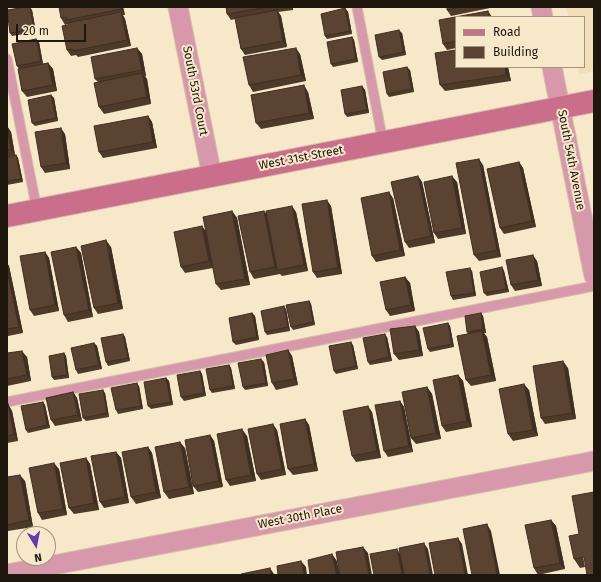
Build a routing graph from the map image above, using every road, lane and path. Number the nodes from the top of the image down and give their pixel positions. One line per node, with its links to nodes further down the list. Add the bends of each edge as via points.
1 (178, 7): 8 (street, South 53rd Court)
2 (357, 7): 7 (lane)
3 (7, 59): 9 (lane)
4 (552, 68): 6 (street, South 54th Avenue)
5 (594, 101): 6 (main road, West 31st Street)
6 (560, 108): 7 (main road, West 31st Street); 11 (street, South 54th Avenue)
7 (383, 142): 8 (main road, West 31st Street)
8 (212, 176): 9 (main road, West 31st Street)
9 (37, 210): 10 (main road, West 31st Street)
10 (7, 216)
11 (594, 276)
12 (594, 286): 13 (lane)
13 (7, 402)
14 (594, 461): 15 (street, West 30th Place)
15 (7, 574)

